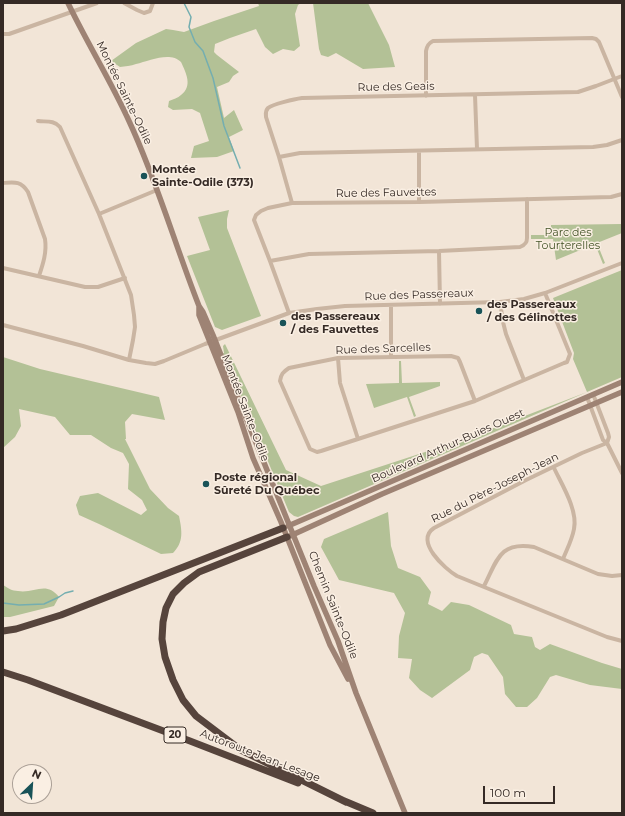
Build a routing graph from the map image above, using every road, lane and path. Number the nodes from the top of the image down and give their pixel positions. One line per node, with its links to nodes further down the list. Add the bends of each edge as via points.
1 (68, 3): 5 (main road, Montée Sainte-Odile)
2 (97, 3): 5 (street)
3 (124, 3): 4 (street, via 144,13 150,11)
4 (153, 3)
5 (72, 12): 6 (street, via 10,34); 18 (main road, Montée Sainte-Odile, via 129,121)
6 (3, 34)
7 (622, 76): 8 (street, Rue des Geais)
8 (615, 79): 9 (street, Rue des Geais, via 578,92); 10 (street, via 600,42 592,38 433,41 429,43 426,51); 11 (street)
9 (476, 95): 10 (street, Rue des Geais); 14 (street)
10 (426, 96): 16 (street, Rue des Geais, via 302,98 271,107 266,112 266,117)
11 (622, 97)
12 (38, 121): 23 (street, via 56,123 60,127)
13 (622, 140): 14 (street, via 593,147)
14 (476, 149): 15 (street)
15 (418, 151): 16 (street, via 300,153); 21 (street)
16 (279, 157): 22 (street, Rue des Geais)
17 (3, 183): 28 (street, via 20,184 28,192 46,245)
18 (157, 190): 23 (street); 36 (main road, Montée Sainte-Odile, via 199,306 199,315)
19 (622, 194): 20 (street, Rue des Fauvettes, via 611,197)
20 (527, 199): 21 (street, Rue des Fauvettes); 24 (street, via 527,241 524,246)
21 (418, 202): 22 (street, Rue des Fauvettes)
22 (292, 203): 25 (street, Rue des Fauvettes, via 261,211 254,220)
23 (99, 214): 29 (street)
24 (439, 251): 25 (street, via 309,254); 32 (street)
25 (270, 261): 34 (street, Rue des Fauvettes)
26 (622, 263): 30 (street, Rue des Passereaux)
27 (3, 268): 28 (street)
28 (39, 276): 29 (street, via 92,288)
29 (125, 278): 39 (street, via 131,295 135,327)
30 (545, 293): 31 (street, Rue des Passereaux); 40 (street, Rue des Sarcelles, via 570,354 566,362)
31 (500, 302): 32 (street, Rue des Passereaux); 40 (street, via 506,334)
32 (440, 304): 33 (street, Rue des Passereaux)
33 (390, 306): 34 (street, Rue des Passereaux, via 345,306); 37 (street)
34 (289, 312): 36 (street, Rue des Passereaux)
35 (3, 325): 39 (street, Rue des Passereaux)
36 (212, 341): 39 (street, Rue des Passereaux, via 155,364); 52 (main road, Montée Sainte-Odile, via 253,458)
37 (391, 357): 38 (street, Rue des Sarcelles); 45 (street, Rue des Sarcelles, via 458,358)
38 (338, 358): 48 (street, via 340,383); 48 (street, Rue des Sarcelles, via 289,368 283,372 280,381 310,448 314,451)
39 (129, 360)
40 (524, 380): 45 (street, Rue des Sarcelles)
41 (622, 382): 43 (main road, Boulevard Arthur-Buies Ouest)
42 (622, 392): 46 (main road, Boulevard Arthur-Buies Ouest)
43 (593, 394): 44 (main road, Boulevard Arthur-Buies Ouest); 46 (street)
44 (587, 397): 47 (street); 52 (main road, Boulevard Arthur-Buies Ouest)
45 (475, 400): 48 (street, Rue des Sarcelles)
46 (596, 404): 47 (main road, Boulevard Arthur-Buies Ouest); 49 (street, via 609,437)
47 (590, 406): 49 (street, via 603,440); 53 (main road, Boulevard Arthur-Buies Ouest)
48 (358, 439)
49 (607, 443): 50 (street, Rue du Père-Joseph-Jean); 51 (street)
50 (554, 468): 54 (street, via 574,510 575,518 574,529); 56 (street, Rue du Père-Joseph-Jean, via 430,530 427,539 439,562 452,573)
51 (622, 474)
52 (286, 527): 53 (main road, Montée Sainte-Odile); 57 (highway, via 61,615)
53 (290, 536): 60 (main road, Chemin Sainte-Odile, via 338,641); 60 (main road, Chemin Sainte-Odile, via 330,645); 61 (highway, via 200,572 184,583 173,594 162,622 165,658 172,680 196,716 241,750)
54 (563, 559): 55 (street, via 598,574); 56 (street, via 534,547 508,548 498,557)
55 (622, 575)
56 (484, 586): 58 (street, Rue du Père-Joseph-Jean)
57 (3, 631)
58 (622, 641)
59 (3, 672): 61 (highway, Autoroute Jean-Lesage / 20)
60 (356, 693): 63 (main road, Chemin Sainte-Odile)
61 (346, 802): 62 (highway, Autoroute Jean-Lesage / 20)
62 (373, 813)
63 (405, 813)

